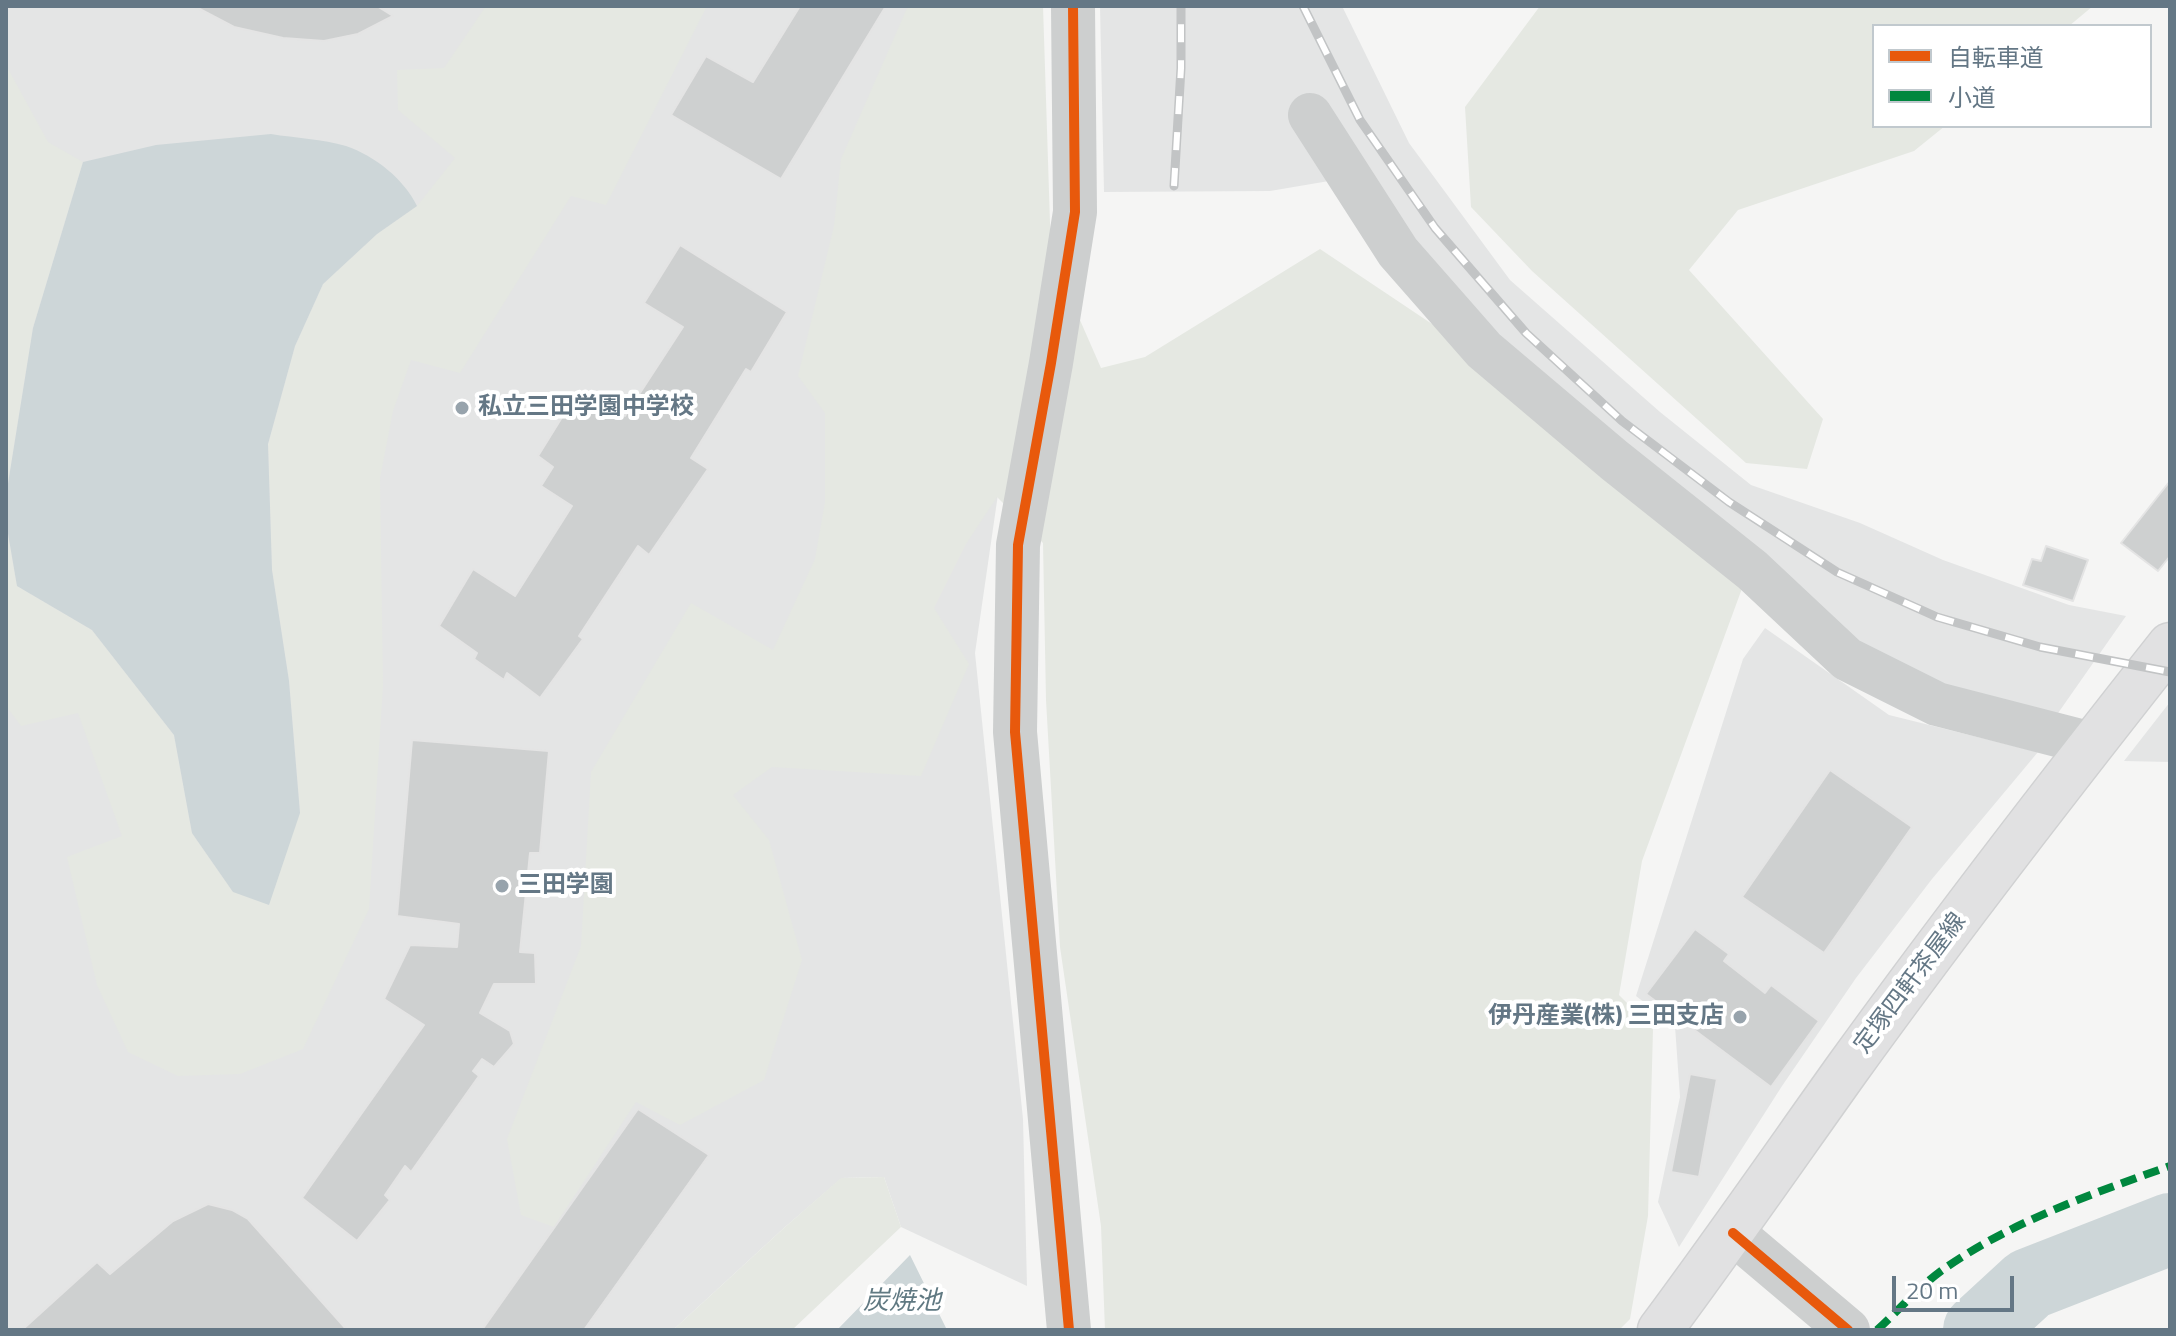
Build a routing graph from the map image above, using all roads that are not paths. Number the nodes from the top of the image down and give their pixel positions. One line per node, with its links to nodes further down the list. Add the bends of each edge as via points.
1 (1073, 6): 6 (street, via 1075,212 1018,545 1015,732)
2 (1310, 115): 4 (street, via 1398,252 1484,350 1752,570 1847,659 1937,704)
3 (2170, 645): 4 (main road, 定塚四軒茶屋線)
4 (2092, 744): 5 (main road, 定塚四軒茶屋線, via 1848,1069)
5 (1733, 1233): 7 (main road, 定塚四軒茶屋線); 8 (street)
6 (1069, 1330)
7 (1660, 1330)
8 (1848, 1330)

